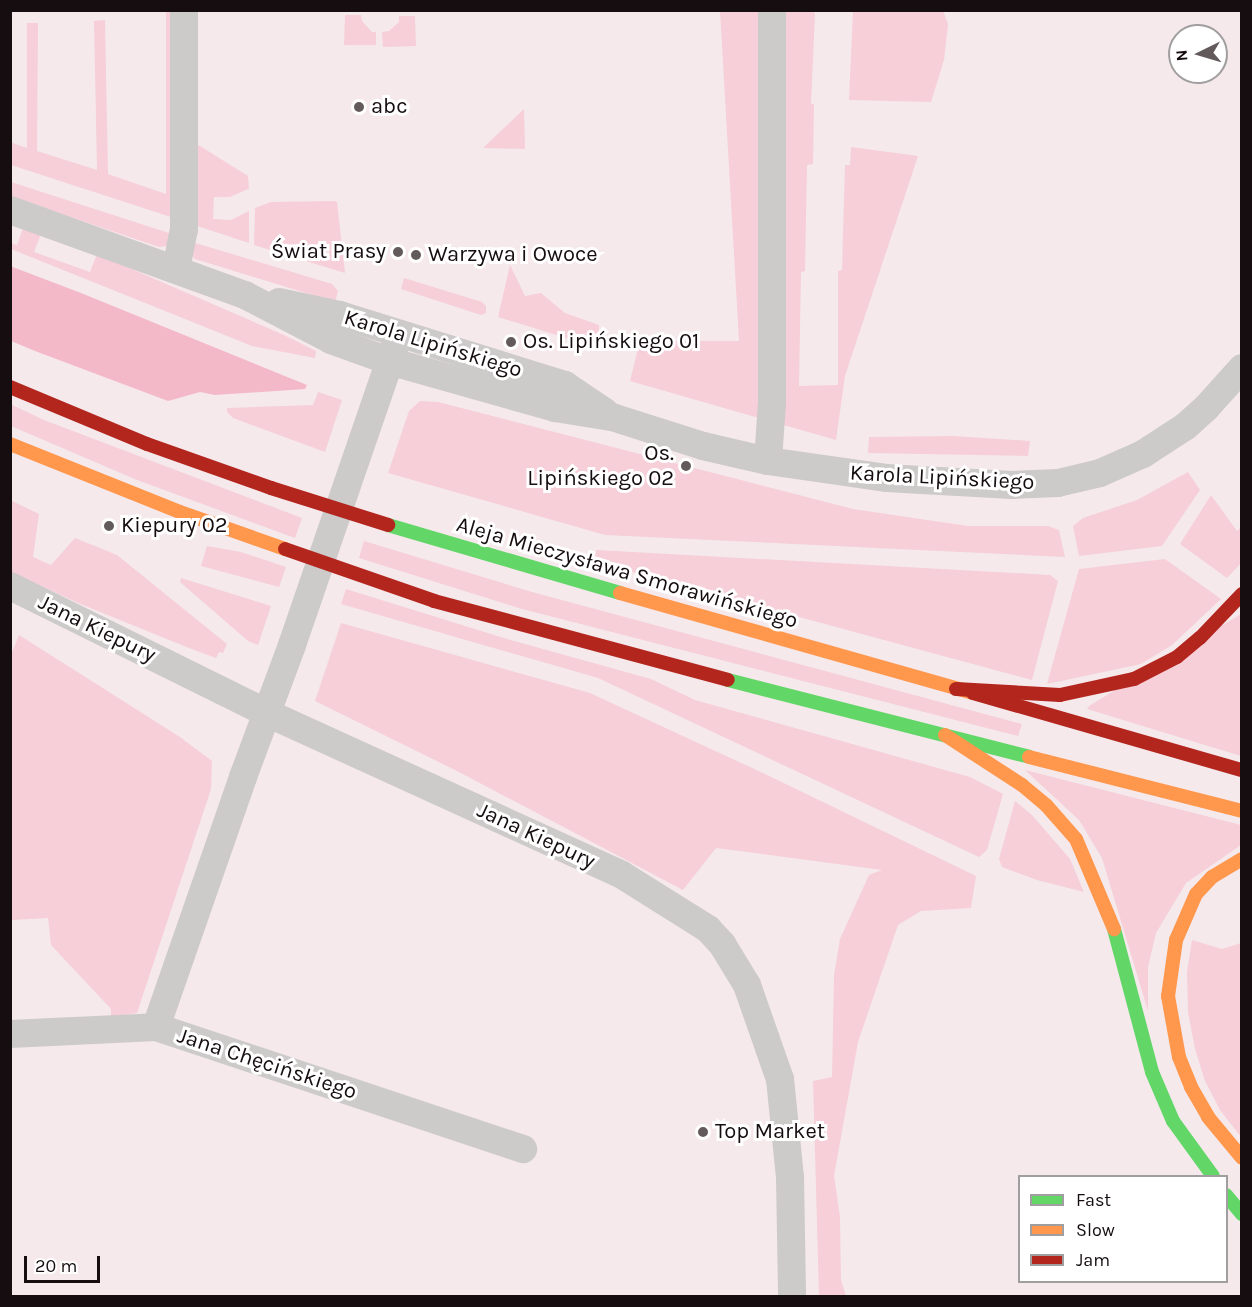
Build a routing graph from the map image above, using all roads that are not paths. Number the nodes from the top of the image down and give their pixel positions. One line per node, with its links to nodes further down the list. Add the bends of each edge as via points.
1 (184, 10): 4 (street, via 184,229)
2 (772, 10): 12 (street, via 772,403)
3 (10, 210): 4 (street, Karola Lipińskiego)
4 (176, 269): 5 (street, Karola Lipińskiego)
5 (245, 295): 6 (street, Karola Lipińskiego, via 340,315); 7 (street, Karola Lipińskiego, via 331,340)
6 (399, 334): 7 (street, Jana Chęcińskiego); 10 (street, Karola Lipińskiego, via 565,385)
7 (389, 361): 10 (street, Karola Lipińskiego, via 555,408); 16 (street, Jana Chęcińskiego)
8 (1242, 368): 12 (street, Karola Lipińskiego, via 1206,408 1165,441 1123,464 1077,480 1012,485 942,482)
9 (10, 387): 15 (main road, Aleja Mieczysława Smorawińskiego, via 147,444 271,488 488,556)
10 (612, 417): 12 (street, Karola Lipińskiego, via 703,446)
11 (10, 444): 17 (main road, via 180,512 434,601)
12 (768, 461)
13 (10, 586): 16 (street, Jana Kiepury)
14 (1242, 594): 15 (main road, via 1176,657 1134,679 1060,695)
15 (956, 689): 18 (main road, Aleja Mieczysława Smorawińskiego)
16 (267, 713): 21 (street, Jana Chęcińskiego); 28 (street, Jana Kiepury, via 622,875 700,923 722,944 747,986 780,1079 790,1177)
17 (945, 735): 19 (main road); 25 (main road, via 1022,785 1076,839 1115,931 1152,1072 1173,1121)
18 (1242, 770)
19 (1242, 811)
20 (1242, 859): 24 (main road, via 1212,877 1196,894 1176,940 1168,996 1179,1057 1191,1087 1208,1116)
21 (156, 1027): 22 (street); 23 (street, Jana Chęcińskiego)
22 (10, 1034)
23 (523, 1149)
24 (1242, 1158)
25 (1212, 1175)
26 (1228, 1196): 27 (main road)
27 (1242, 1215)
28 (792, 1296)

